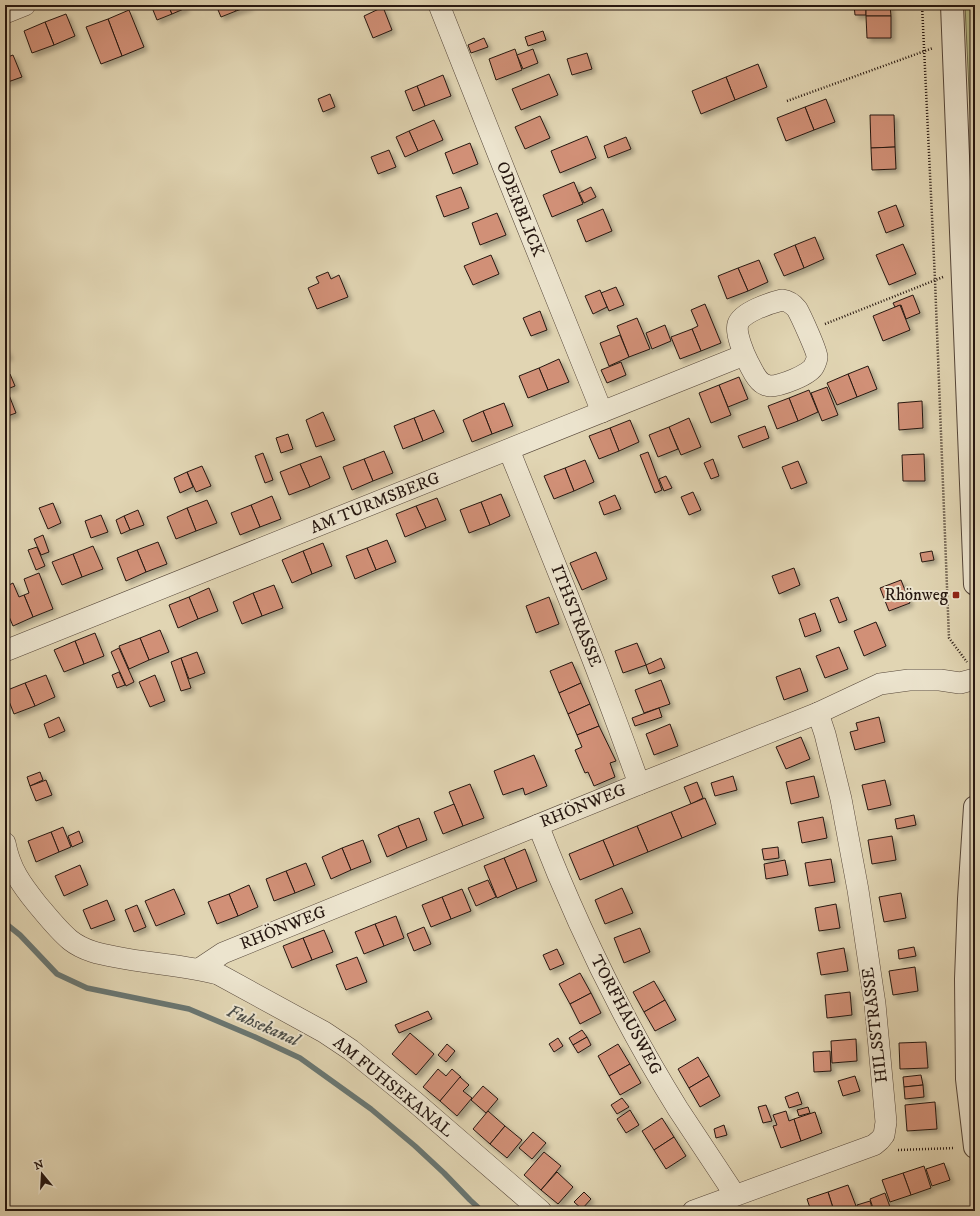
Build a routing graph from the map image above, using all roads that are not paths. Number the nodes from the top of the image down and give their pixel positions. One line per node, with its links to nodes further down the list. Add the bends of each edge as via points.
1 (25, 5): 4 (street)
2 (439, 5): 6 (street, ODERBLICK)
3 (952, 5): 8 (street)
4 (5, 13)
5 (744, 355): 6 (street, AM TURMSBERG)
6 (602, 412): 7 (street, AM TURMSBERG)
7 (509, 450): 9 (street, AM TURMSBERG); 12 (street, ITHSTRASSE, via 587,644)
8 (975, 584)
9 (5, 651)
10 (973, 673): 11 (street, RHÖNWEG, via 960,683 909,680 880,684)
11 (818, 713): 12 (street, RHÖNWEG); 18 (street, HILSSTRASSE, via 841,799 858,890 875,1004 886,1122 884,1135 874,1145)
12 (639, 784): 14 (street, RHÖNWEG)
13 (975, 807): 17 (street, via 966,987)
14 (538, 824): 16 (street, RHÖNWEG, via 223,953); 18 (street, TORFHAUSWEG, via 573,910 611,990 679,1110)
15 (5, 844): 16 (street, AM FUHSEKANAL, via 10,865 24,888 52,923 71,941 93,952 136,961)
16 (199, 969): 19 (street, AM FUHSEKANAL, via 218,974 239,985 324,1032 351,1050)
17 (967, 1147)
18 (736, 1195): 20 (street)
19 (541, 1211)
20 (693, 1211)

